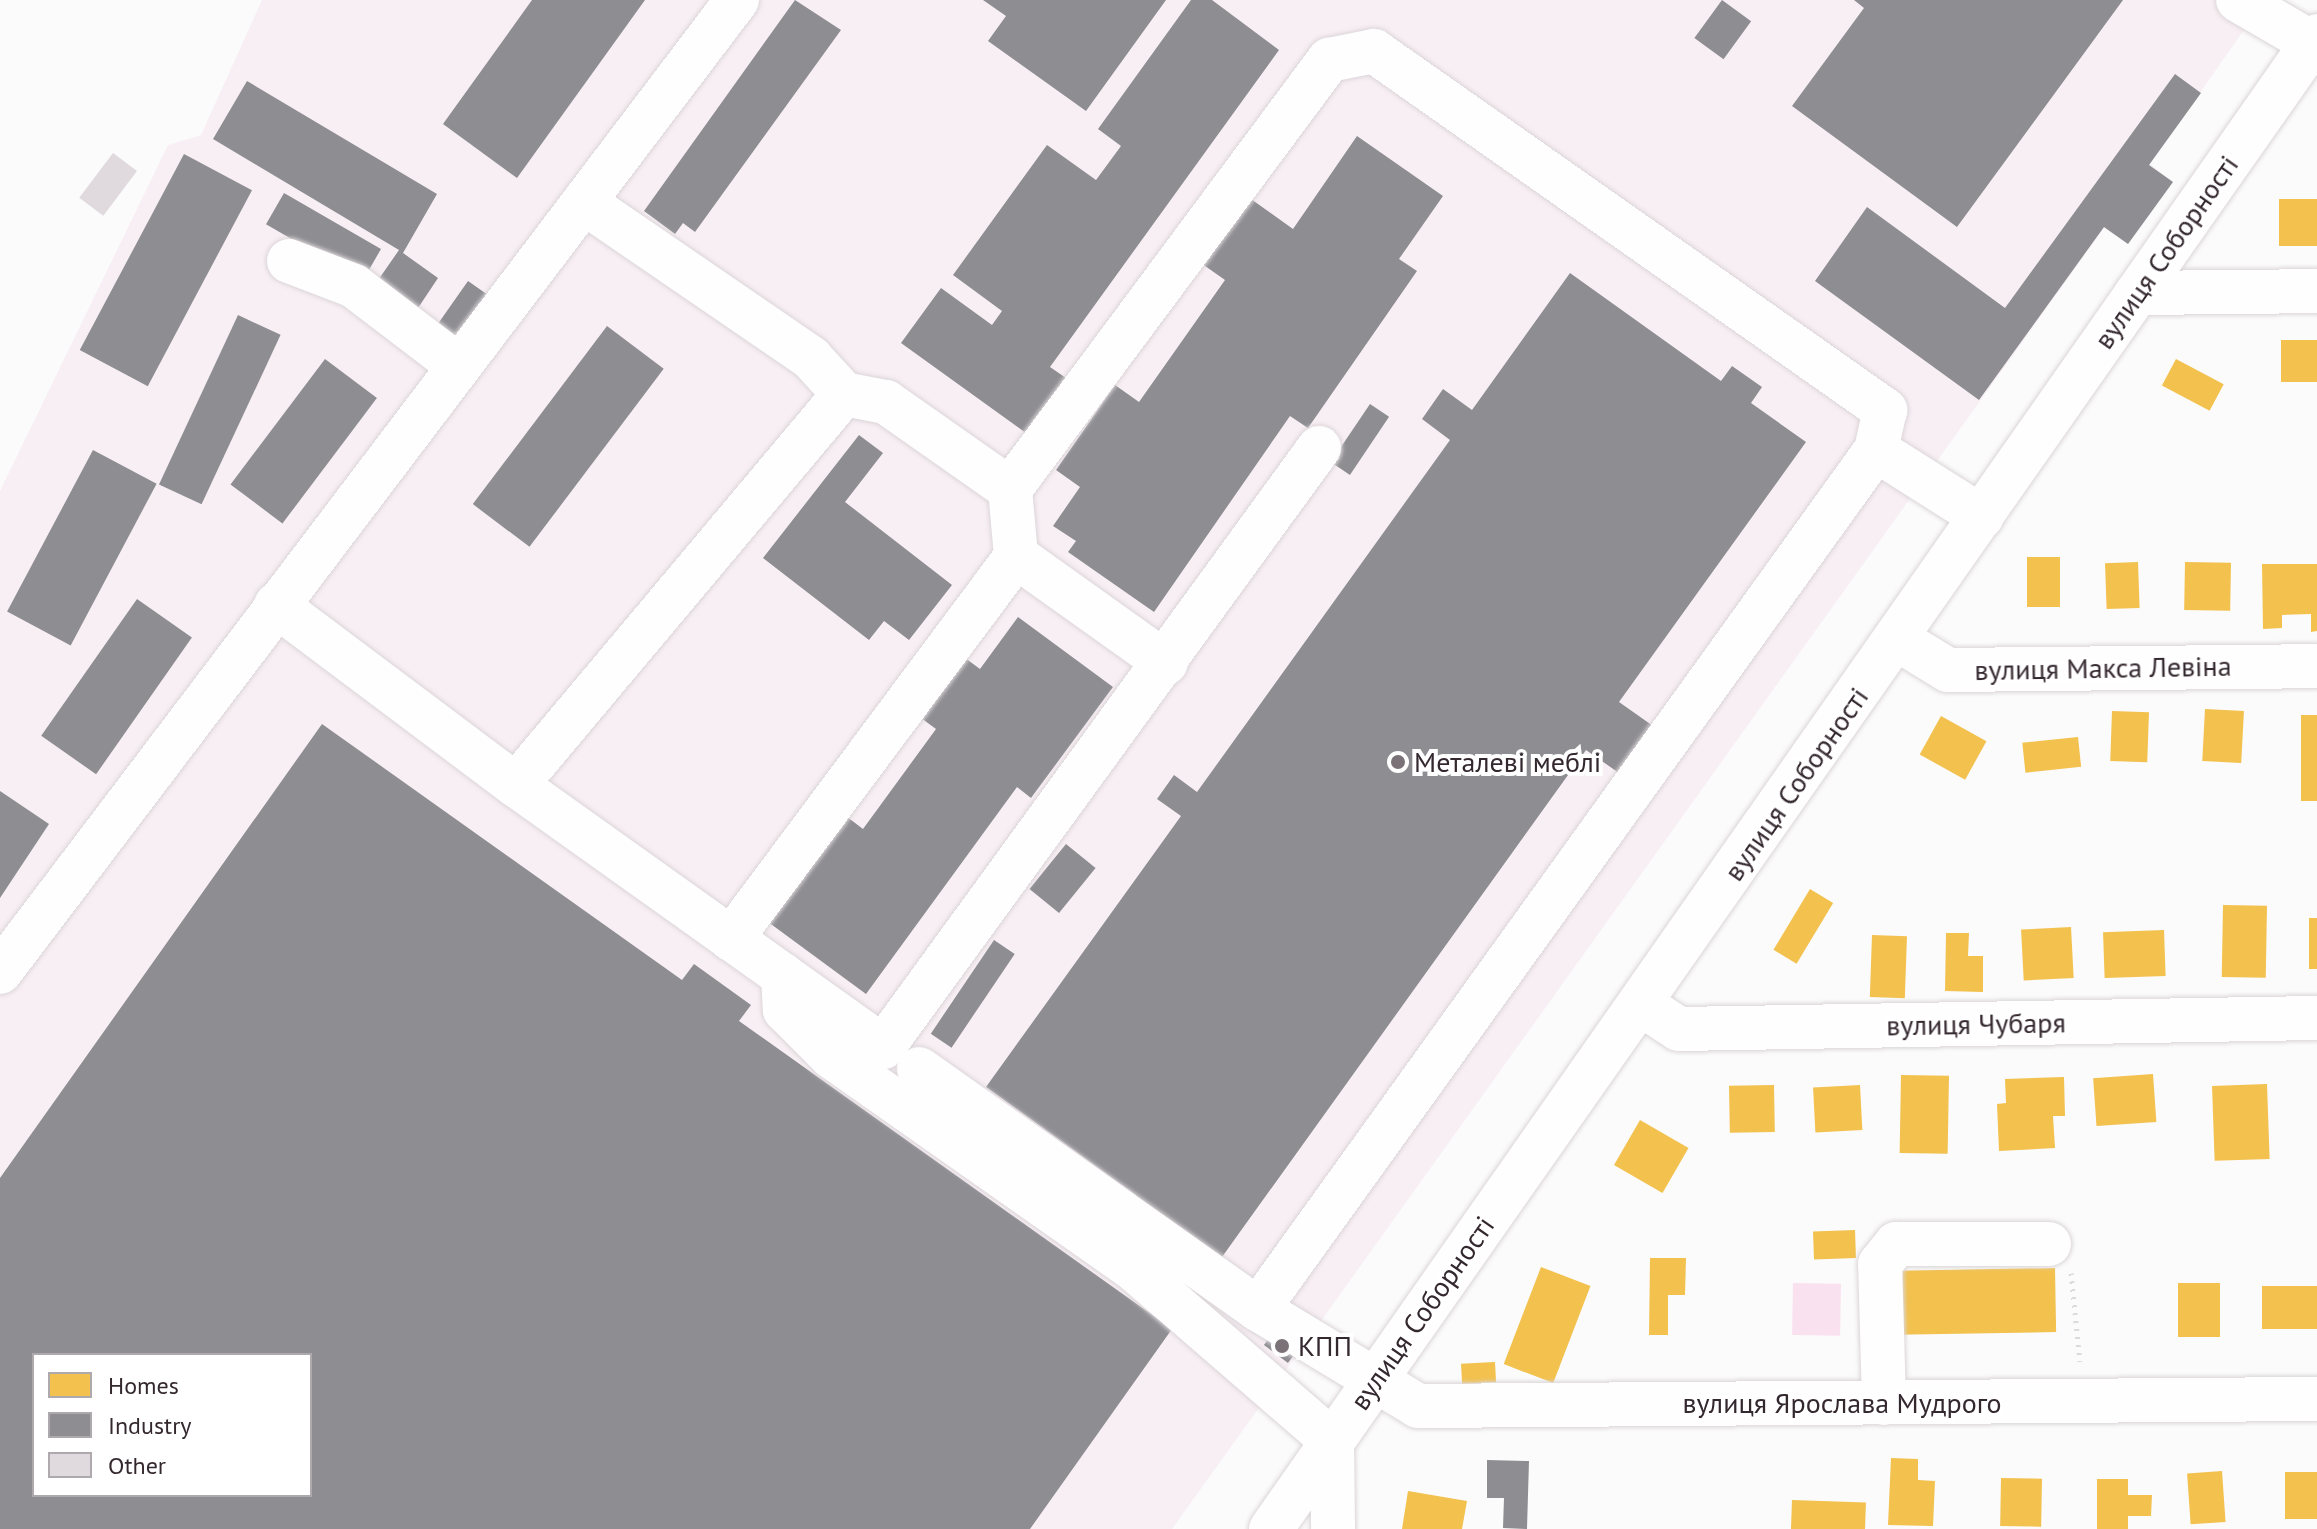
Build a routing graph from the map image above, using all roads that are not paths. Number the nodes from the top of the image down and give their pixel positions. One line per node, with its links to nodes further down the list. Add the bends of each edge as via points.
1 (737, 0): 4 (street)
2 (2238, 0): 3 (street)
3 (2315, 39): 7 (street, вулиця Соборності)
4 (585, 203): 8 (street); 9 (street, via 811,358)
5 (289, 261): 8 (street, via 354,286)
6 (2317, 291): 7 (street)
7 (2137, 293): 13 (street, вулиця Соборності)
8 (459, 366): 15 (street)
9 (844, 394): 12 (street, via 886,402); 19 (street)
10 (1319, 448): 17 (street)
11 (1876, 450): 12 (street, via 1885,410 1374,51 1329,60); 13 (street); 27 (street)
12 (1010, 489): 14 (street)
13 (1982, 517): 16 (street, вулиця Соборності)
14 (1016, 556): 17 (street); 20 (street)
15 (276, 605): 19 (street); 21 (street)
16 (1897, 639): 18 (street, вулиця Макса Левіна, via 1948,670); 23 (street, вулиця Соборності)
17 (1166, 663): 22 (street, via 883,1047)
18 (2317, 666)
19 (516, 785): 20 (street)
20 (731, 939): 22 (street)
21 (0, 972)
22 (783, 975): 31 (street, via 785,1010 832,1057 1136,1271)
23 (1642, 1005): 24 (street, вулиця Чубаря, via 1679,1029); 28 (street, вулиця Соборності)
24 (2317, 1018)
25 (919, 1069): 27 (street, вулиця Ярослава Мудрого)
26 (2049, 1244): 30 (street, via 1896,1244 1880,1264)
27 (1258, 1309): 28 (street, вулиця Ярослава Мудрого)
28 (1374, 1381): 30 (street, вулиця Ярослава Мудрого, via 1418,1406); 31 (street, вулиця Соборності)
29 (2317, 1399): 30 (street, вулиця Ярослава Мудрого)
30 (1884, 1403)
31 (1332, 1441): 32 (street, вулиця Соборності); 33 (street)
32 (1271, 1529)
33 (1333, 1529)

